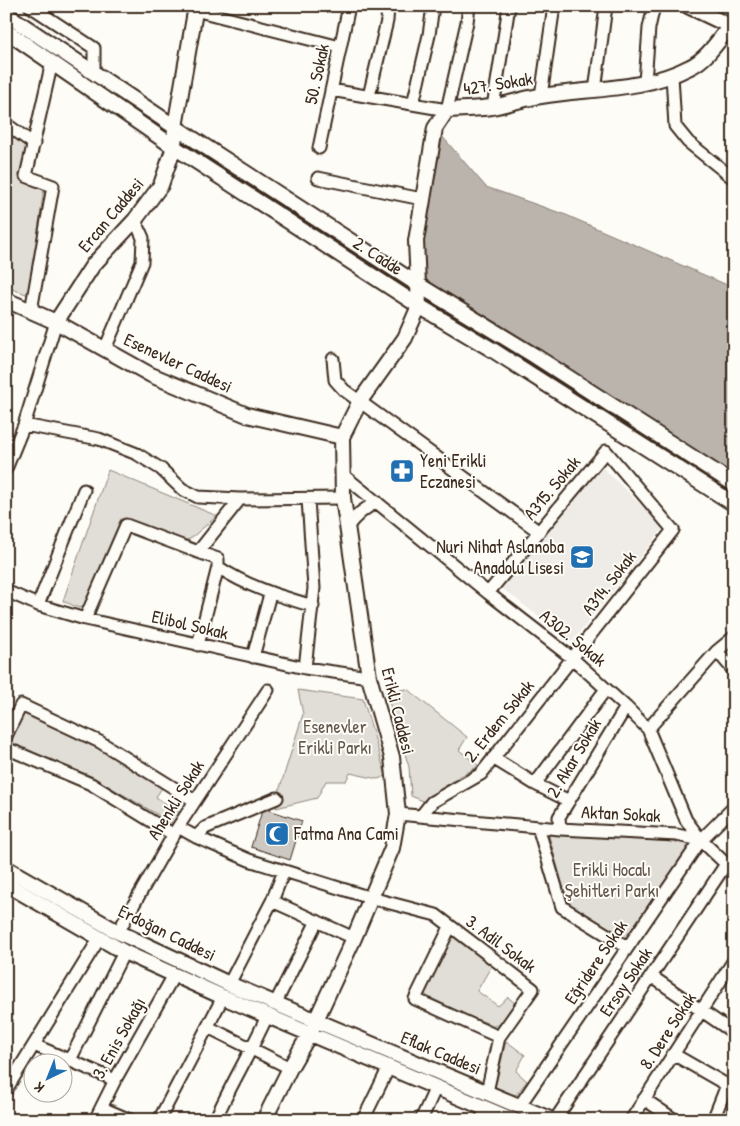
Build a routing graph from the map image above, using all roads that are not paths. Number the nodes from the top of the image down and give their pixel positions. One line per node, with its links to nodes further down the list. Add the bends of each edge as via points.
1 (30, 6): 17 (street, via 94,48)
2 (349, 6): 15 (street, 50. Sokak)
3 (388, 6): 22 (street)
4 (433, 6): 24 (street)
5 (469, 6): 26 (street)
6 (508, 6): 25 (street)
7 (554, 6): 23 (street)
8 (606, 6): 21 (street)
9 (654, 6): 19 (street)
10 (688, 6): 13 (main road)
11 (196, 8): 15 (street); 28 (main road, Ercan Caddesi)
12 (6, 14): 17 (main road, 2. Cadde)
13 (732, 25): 18 (main road, 427. Sokak, via 710,52 692,66)
14 (6, 31): 16 (main road, 2. Cadde)
15 (340, 47): 20 (street, 50. Sokak)
16 (52, 62): 29 (street); 30 (main road, 2. Cadde)
17 (94, 73): 28 (main road, 2. Cadde)
18 (672, 75): 19 (main road, 427. Sokak); 32 (street, via 675,126 688,142)
19 (645, 82): 21 (main road, 427. Sokak)
20 (331, 90): 22 (street); 31 (street, 50. Sokak)
21 (595, 91): 23 (main road, 427. Sokak)
22 (369, 96): 24 (street)
23 (541, 96): 25 (main road, 427. Sokak)
24 (413, 104): 26 (street)
25 (493, 106): 26 (main road, 427. Sokak)
26 (447, 110): 34 (main road, 427. Sokak, via 435,128)
27 (6, 124): 29 (street)
28 (175, 127): 30 (main road, Ercan Caddesi); 36 (main road, 2. Cadde)
29 (34, 144): 39 (street, via 26,176 53,186)
30 (174, 147): 35 (main road, Ercan Caddesi, via 161,186); 38 (main road, 2. Cadde)
31 (320, 148)
32 (733, 177)
33 (318, 178): 34 (street)
34 (422, 199): 36 (main road, 427. Sokak, via 416,241)
35 (135, 220): 40 (main road, Ercan Caddesi, via 93,265); 41 (street, via 143,238 142,262)
36 (417, 284): 38 (main road, 427. Sokak); 49 (main road, 2. Cadde)
37 (6, 300): 39 (main road, Esenevler Caddesi)
38 (419, 306): 43 (main road, Erikli Caddesi, via 405,338); 55 (main road, 2. Cadde)
39 (31, 311): 40 (main road, Esenevler Caddesi)
40 (56, 322): 41 (main road, Esenevler Caddesi); 44 (street)
41 (105, 349): 45 (main road, Esenevler Caddesi, via 151,375 247,415)
42 (333, 359): 43 (street, via 335,380)
43 (360, 401): 45 (main road, Erikli Caddesi); 57 (street)
44 (24, 426): 47 (street); 52 (street, via 99,439 137,454 161,469 182,489 198,497)
45 (342, 437): 48 (main road, Erikli Caddesi)
46 (606, 451): 57 (street, A315. Sokak); 70 (street, A314. Sokak, via 674,530)
47 (6, 469)
48 (342, 474): 51 (main road, Erikli Caddesi); 54 (street, A302. Sokak)
49 (734, 484)
50 (84, 490): 63 (street)
51 (343, 498): 53 (street); 56 (main road, Erikli Caddesi)
52 (240, 499): 53 (street); 58 (street)
53 (308, 499): 64 (street, via 314,588)
54 (377, 502): 56 (street, via 364,508); 61 (street, A302. Sokak)
55 (734, 504)
56 (347, 527): 73 (main road, Erikli Caddesi)
57 (538, 531): 61 (street, A315. Sokak)
58 (198, 552): 59 (street, via 218,559); 65 (street, via 126,525)
59 (218, 567): 62 (street); 67 (street)
60 (6, 592): 63 (street, Elibol Sokak)
61 (488, 593): 70 (street, A302. Sokak)
62 (270, 594): 64 (street); 69 (street)
63 (38, 605): 65 (street, Elibol Sokak)
64 (312, 606): 71 (street)
65 (85, 619): 67 (street, Elibol Sokak)
66 (734, 637): 68 (street)
67 (198, 645): 69 (street, Elibol Sokak)
68 (717, 651): 72 (street); 77 (street)
69 (253, 657): 71 (street, Elibol Sokak)
70 (572, 658): 74 (street, A302. Sokak); 80 (street, 2. Erdem Sokak)
71 (305, 668): 73 (street, Elibol Sokak)
72 (734, 671)
73 (369, 678): 86 (main road, Erikli Caddesi, via 392,757)
74 (606, 689): 76 (street, A302. Sokak); 81 (street)
75 (268, 690): 83 (street, Ahenkli Sokak)
76 (626, 706): 77 (street, A302. Sokak); 84 (street, 2. Akar Sokak)
77 (648, 729): 92 (street, A302. Sokak, via 686,820)
78 (6, 736): 83 (street, via 21,706 100,742)
79 (6, 748): 90 (street, 3. Adil Sokak, via 91,784)
80 (493, 758): 81 (street); 87 (street, 2. Erdem Sokak, via 481,774 432,802)
81 (535, 784): 84 (street)
82 (277, 798): 91 (street, via 205,828)
83 (196, 801): 90 (street, Ahenkli Sokak)
84 (569, 801): 89 (street, 2. Akar Sokak, via 559,817)
85 (734, 807): 92 (street, Eğridere Sokak)
86 (398, 814): 87 (street, Aktan Sokak); 97 (main road, Erikli Caddesi, via 392,848)
87 (421, 816): 88 (street, Aktan Sokak)
88 (538, 827): 89 (street, Aktan Sokak); 104 (street, via 562,907)
89 (560, 829): 92 (street, Aktan Sokak, via 677,835)
90 (176, 831): 91 (street, 3. Adil Sokak); 101 (street, Ahenkli Sokak)
91 (196, 836): 95 (street, 3. Adil Sokak)
92 (701, 840): 93 (street, A302. Sokak); 104 (street, Eğridere Sokak)
93 (730, 866): 108 (street, Ersoy Sokak)
94 (6, 868): 101 (main road, Erdoğan Caddesi)
95 (284, 871): 97 (street, 3. Adil Sokak); 98 (street)
96 (6, 884): 103 (main road, Erdoğan Caddesi)
97 (371, 898): 100 (street, 3. Adil Sokak, via 436,915); 102 (main road, Erikli Caddesi)
98 (272, 901): 99 (street); 109 (street)
99 (317, 921): 102 (street); 110 (street)
100 (450, 927): 115 (street, 3. Adil Sokak, via 532,989); 115 (street, 3. Adil Sokak, via 416,999)
101 (118, 932): 109 (main road, Erdoğan Caddesi)
102 (354, 938): 113 (main road, Erikli Caddesi)
103 (99, 939): 105 (main road, Erdoğan Caddesi); 116 (street)
104 (627, 947): 130 (street, Eğridere Sokak)
105 (124, 952): 107 (main road, Erdoğan Caddesi); 120 (street)
106 (733, 964): 111 (street, 8. Dere Sokak)
107 (174, 975): 109 (main road, Erdoğan Caddesi); 124 (street, 3. Enis Sokağı)
108 (651, 976): 111 (street); 141 (street, Ersoy Sokak)
109 (226, 991): 110 (main road, Erdoğan Caddesi); 112 (street)
110 (271, 1009): 113 (main road, Erdoğan Caddesi); 117 (street)
111 (701, 1010): 114 (street); 119 (street, 8. Dere Sokak)
112 (208, 1027): 117 (street); 135 (street)
113 (313, 1027): 122 (main road, Eflak Caddesi); 123 (main road, Erikli Caddesi); 128 (main road, Eflak Caddesi)
114 (734, 1033)
115 (499, 1037): 128 (street, 3. Adil Sokak)
116 (34, 1045): 118 (street); 127 (street)
117 (253, 1048): 123 (street); 136 (street)
118 (56, 1054)
119 (673, 1054): 126 (street); 129 (street, 8. Dere Sokak)
120 (72, 1056)
121 (72, 1061): 124 (street)
122 (390, 1067): 125 (main road, Eflak Caddesi); 138 (street)
123 (290, 1068): 137 (main road, Erikli Caddesi)
124 (115, 1080): 131 (street, 3. Enis Sokağı)
125 (436, 1087): 132 (main road, Eflak Caddesi); 139 (street)
126 (730, 1087): 144 (street)
127 (6, 1090)
128 (487, 1092): 130 (main road, Eflak Caddesi)
129 (644, 1099): 142 (street, 8. Dere Sokak); 143 (street)
130 (520, 1105): 141 (main road, Eflak Caddesi)
131 (102, 1108): 133 (street, 3. Enis Sokağı); 134 (street)
132 (484, 1114): 140 (main road, Eflak Caddesi)
133 (95, 1120)
134 (130, 1120)
135 (159, 1120)
136 (216, 1120)
137 (264, 1120)
138 (363, 1120)
139 (421, 1120)
140 (513, 1120)
141 (554, 1120)
142 (631, 1120)
143 (675, 1120)
144 (713, 1120)

